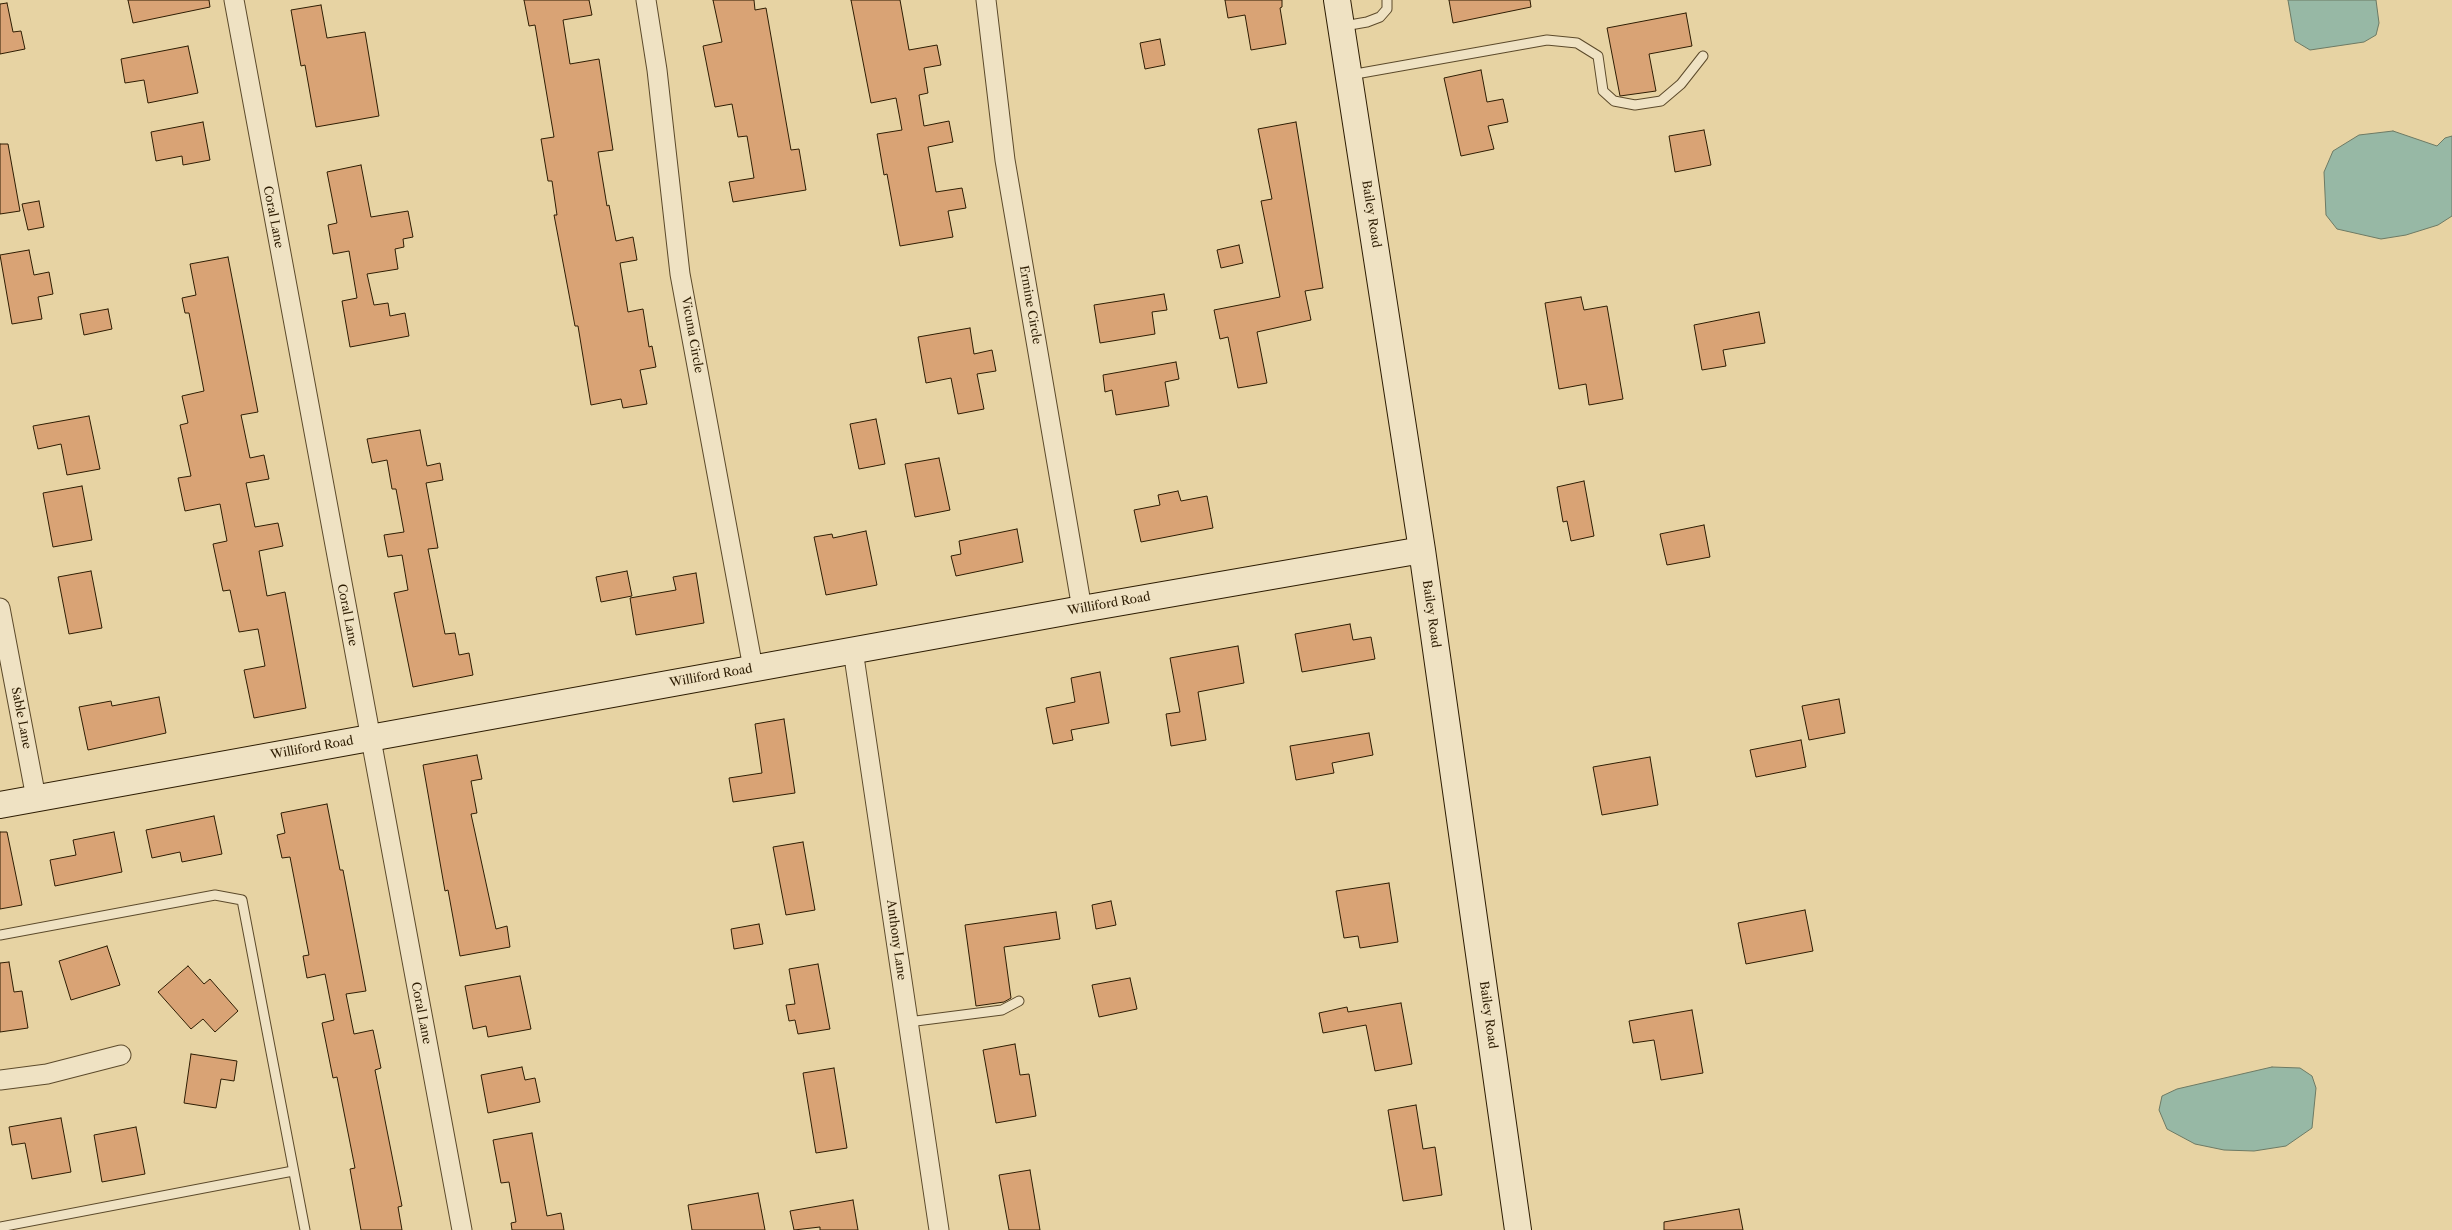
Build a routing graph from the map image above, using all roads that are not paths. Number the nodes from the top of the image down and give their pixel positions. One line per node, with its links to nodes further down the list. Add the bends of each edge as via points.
1 (234, 0): 14 (street, Coral Lane)
2 (646, 0): 13 (street, Vicuna Circle, via 680,274)
3 (986, 0): 11 (street, Ermine Circle, via 1005,160)
4 (1337, 0): 6 (street, Bailey Road)
5 (1387, 0): 6 (lane, via 1387,9 1380,17)
6 (1342, 26): 8 (street, Bailey Road)
7 (1703, 56): 8 (lane, via 1681,84 1661,101 1634,105 1614,101 1603,91 1598,56 1577,43 1547,40)
8 (1349, 74): 9 (street, Bailey Road)
9 (1422, 550): 11 (street, Williford Road); 27 (street, Bailey Road)
10 (0, 608): 15 (street, Sable Lane)
11 (1082, 608): 12 (street, Williford Road)
12 (853, 650): 13 (street, Williford Road); 19 (street, Anthony Lane)
13 (753, 668): 14 (street, Williford Road)
14 (370, 738): 15 (street, Williford Road); 25 (street, Coral Lane)
15 (36, 798): 16 (street, Williford Road)
16 (0, 805)
17 (0, 935): 22 (lane, via 215,895 242,900)
18 (1019, 1001): 19 (lane, via 1002,1010)
19 (908, 1022): 26 (street, Anthony Lane)
20 (121, 1055): 21 (street, via 48,1074)
21 (0, 1080)
22 (293, 1171): 23 (lane); 24 (lane)
23 (0, 1226)
24 (305, 1230)
25 (462, 1230)
26 (938, 1230)
27 (1518, 1230)

